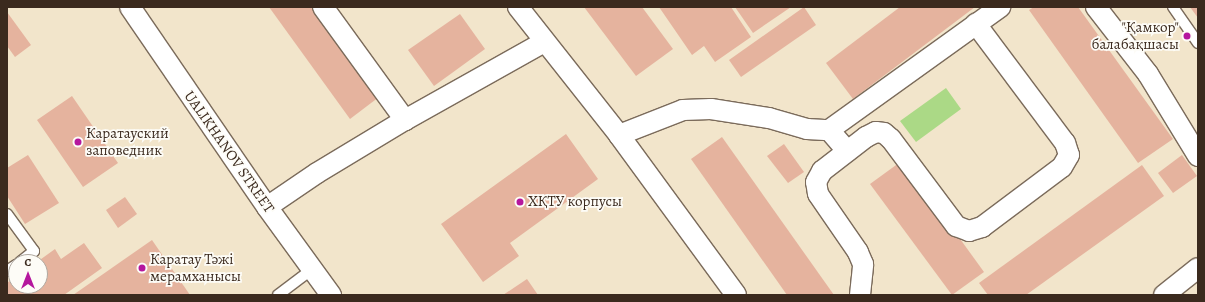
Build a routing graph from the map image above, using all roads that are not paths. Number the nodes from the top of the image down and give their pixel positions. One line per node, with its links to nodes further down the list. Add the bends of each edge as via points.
1 (130, 7): 15 (street, UALIKHANOV STREET)
2 (323, 7): 10 (street)
3 (518, 7): 8 (street)
4 (1000, 7): 7 (street)
5 (1096, 7): 14 (street, via 1148,74)
6 (1172, 7): 9 (lane)
7 (976, 24): 11 (street); 13 (street, via 1065,143 1069,155 1062,167 982,227 969,231 956,226 884,133 876,132)
8 (544, 42): 10 (street); 12 (street)
9 (1198, 43)
10 (405, 120): 15 (street)
11 (829, 130): 12 (street, via 807,129 769,118 711,109 683,110); 13 (street)
12 (619, 135): 22 (street)
13 (847, 151): 23 (street, via 822,171 816,182 818,194 864,264)
14 (1198, 156)
15 (267, 207): 19 (street, UALIKHANOV STREET)
16 (7, 214): 17 (lane, via 34,251)
17 (30, 254)
18 (1198, 268): 24 (street)
19 (311, 270): 20 (lane); 21 (street, UALIKHANOV STREET)
20 (278, 295)
21 (330, 295)
22 (736, 295)
23 (860, 295)
24 (1164, 295)

